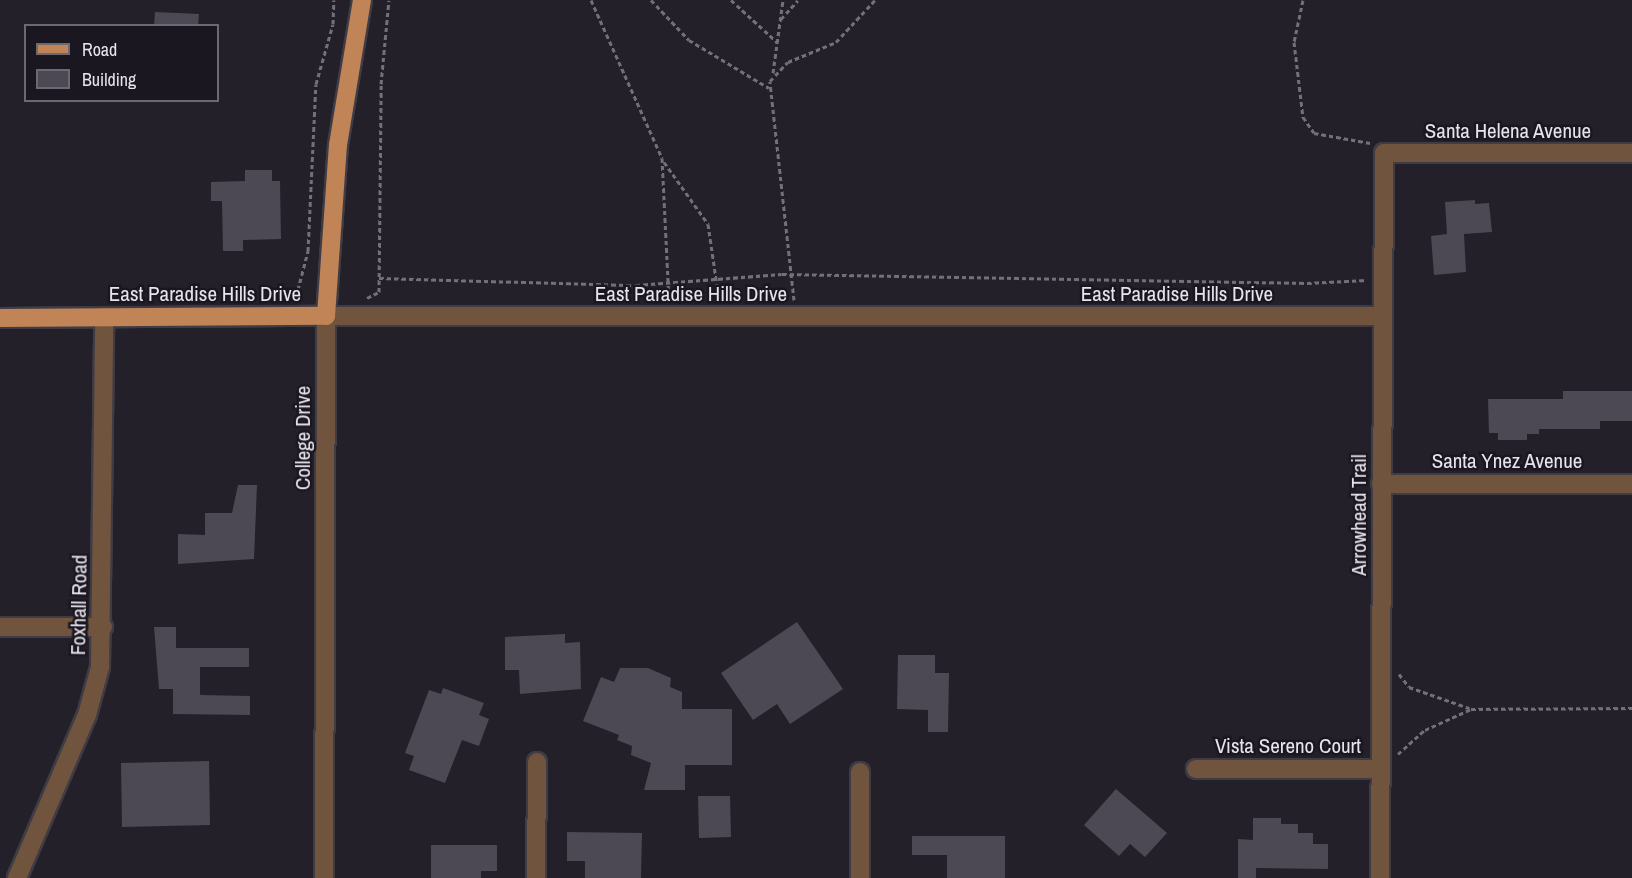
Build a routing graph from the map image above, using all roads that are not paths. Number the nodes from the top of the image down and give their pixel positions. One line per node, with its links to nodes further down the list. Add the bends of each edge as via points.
1 (362, 0): 4 (main road, College Drive, via 338,145)
2 (1384, 153): 3 (street, Santa Helena Avenue); 5 (street, Arrowhead Trail)
3 (1632, 153)
4 (326, 316): 5 (street, East Paradise Hills Drive); 6 (main road, East Paradise Hills Drive); 17 (street, College Drive)
5 (1382, 316): 8 (street, Arrowhead Trail)
6 (104, 317): 7 (main road, East Paradise Hills Drive); 11 (street, Foxhall Road)
7 (0, 318)
8 (1381, 484): 9 (street, Santa Ynez Avenue); 14 (street, Arrowhead Trail)
9 (1632, 484)
10 (0, 627): 11 (street)
11 (103, 627): 16 (street, Foxhall Road, via 100,667 87,715)
12 (537, 762): 18 (street)
13 (1196, 769): 14 (street, Vista Sereno Court)
14 (1381, 769): 20 (street, Arrowhead Trail)
15 (860, 772): 19 (street)
16 (17, 878)
17 (324, 878)
18 (536, 878)
19 (860, 878)
20 (1380, 878)

